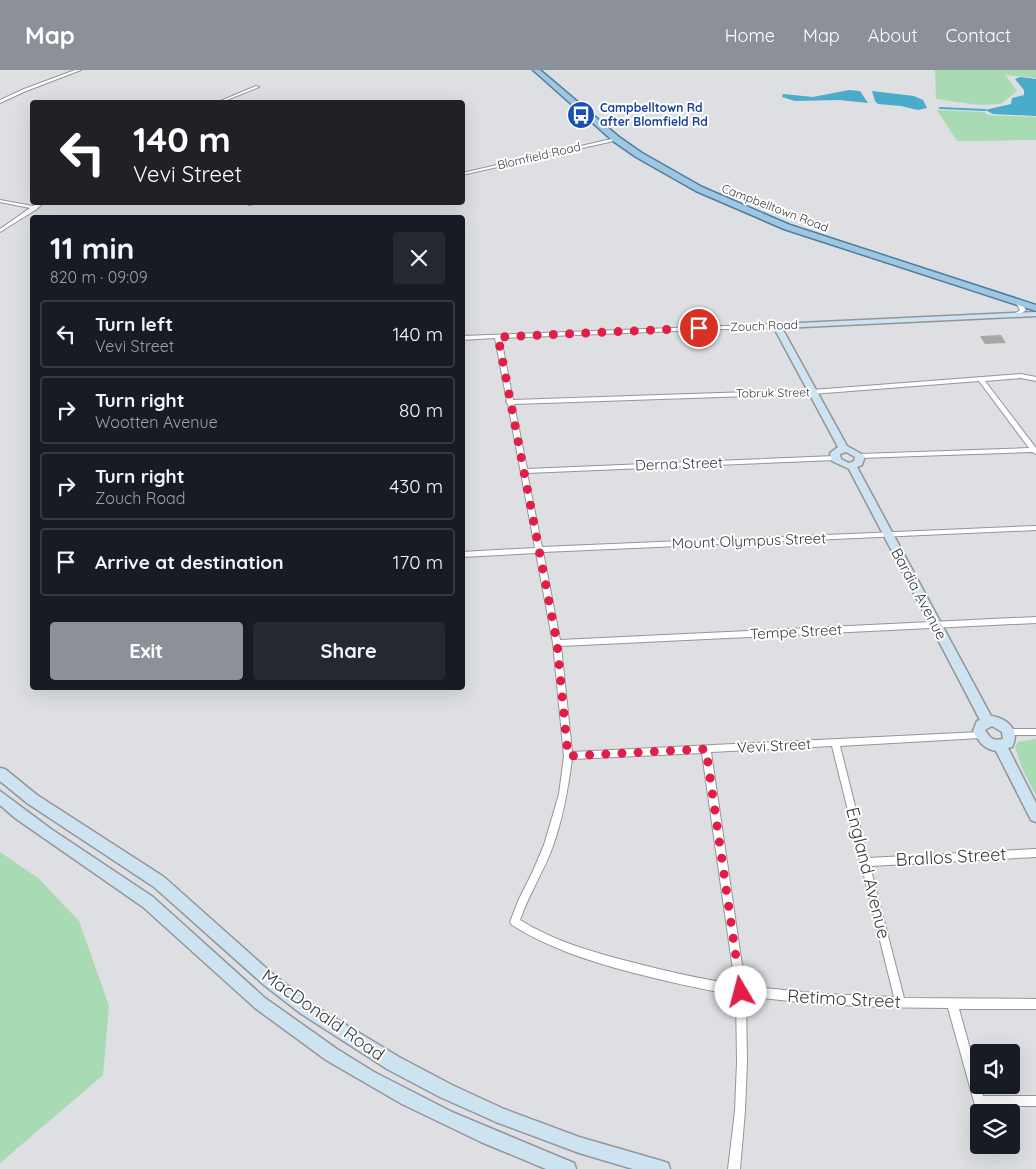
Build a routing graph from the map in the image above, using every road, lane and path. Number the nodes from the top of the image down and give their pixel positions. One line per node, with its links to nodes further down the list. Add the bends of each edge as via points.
1 (79, 70): 5 (street)
2 (536, 70): 6 (main road, Campbelltown Road)
3 (257, 87): 4 (street)
4 (225, 100)
5 (0, 102)
6 (616, 138): 7 (street, Blomfield Road); 12 (main road, Campbelltown Road, via 678,178 765,218)
7 (465, 173)
8 (0, 201): 10 (street)
9 (38, 205): 10 (street)
10 (35, 208): 11 (street)
11 (0, 231)
12 (1019, 303): 13 (main road, Campbelltown Road); 14 (street, via 1022,310)
13 (1036, 308)
14 (1017, 314): 15 (street, Zouch Road); 16 (street, Zouch Road)
15 (1036, 314)
16 (777, 326): 17 (street, Zouch Road); 21 (street)
17 (498, 337): 18 (street, Zouch Road); 22 (street)
18 (465, 338)
19 (981, 379): 20 (street, Tobruk Street, via 1027,376); 21 (street, Tobruk Street); 24 (street)
20 (1036, 379)
21 (812, 392): 22 (street, Tobruk Street); 23 (street)
22 (510, 402): 28 (street)
23 (844, 449): 25 (street); 26 (street, via 835,453)
24 (1035, 452): 25 (street)
25 (860, 456): 27 (street, via 859,463)
26 (835, 458): 27 (street); 28 (street, Derna Street)
27 (852, 466): 30 (street, Bardia Avenue)
28 (523, 471): 31 (street)
29 (1036, 528): 30 (street, Mount Olympus Street)
30 (888, 535): 31 (street, Mount Olympus Street); 34 (street, Bardia Avenue)
31 (538, 550): 32 (street, Mount Olympus Street); 35 (street)
32 (465, 555)
33 (1036, 620): 34 (street, Tempe Street)
34 (936, 625): 35 (street, Tempe Street); 36 (street, Bardia Avenue)
35 (557, 643): 43 (street)
36 (987, 722): 37 (street, via 1002,725); 39 (street, via 981,725)
37 (1009, 732): 38 (street); 41 (street, via 1008,743)
38 (1036, 732)
39 (980, 734): 40 (street, Vevi Street); 41 (street, via 990,744)
40 (835, 743): 42 (street, Vevi Street); 48 (street, England Avenue)
41 (1000, 746): 46 (street)
42 (706, 749): 43 (street, Vevi Street); 49 (street)
43 (568, 756): 49 (street, Retimo Street, via 563,794 549,845 515,922 533,933 609,961)
44 (0, 773): 55 (street, MacDonald Road, via 32,799 158,882 305,1008 385,1058 502,1116 579,1145)
45 (0, 797): 54 (street, MacDonald Road, via 32,823 129,886 260,1003 316,1044 428,1110 500,1144)
46 (1036, 816)
47 (1036, 853): 48 (street, Brallos Street)
48 (866, 862): 50 (street, England Avenue)
49 (741, 992): 50 (street, Retimo Street, via 829,1001); 56 (street, via 742,1062)
50 (900, 1002): 51 (street, Retimo Street)
51 (952, 1003): 52 (street, Retimo Street); 53 (street, via 978,1101)
52 (1036, 1004)
53 (1036, 1101)
54 (568, 1169)
55 (662, 1169)
56 (734, 1169)

